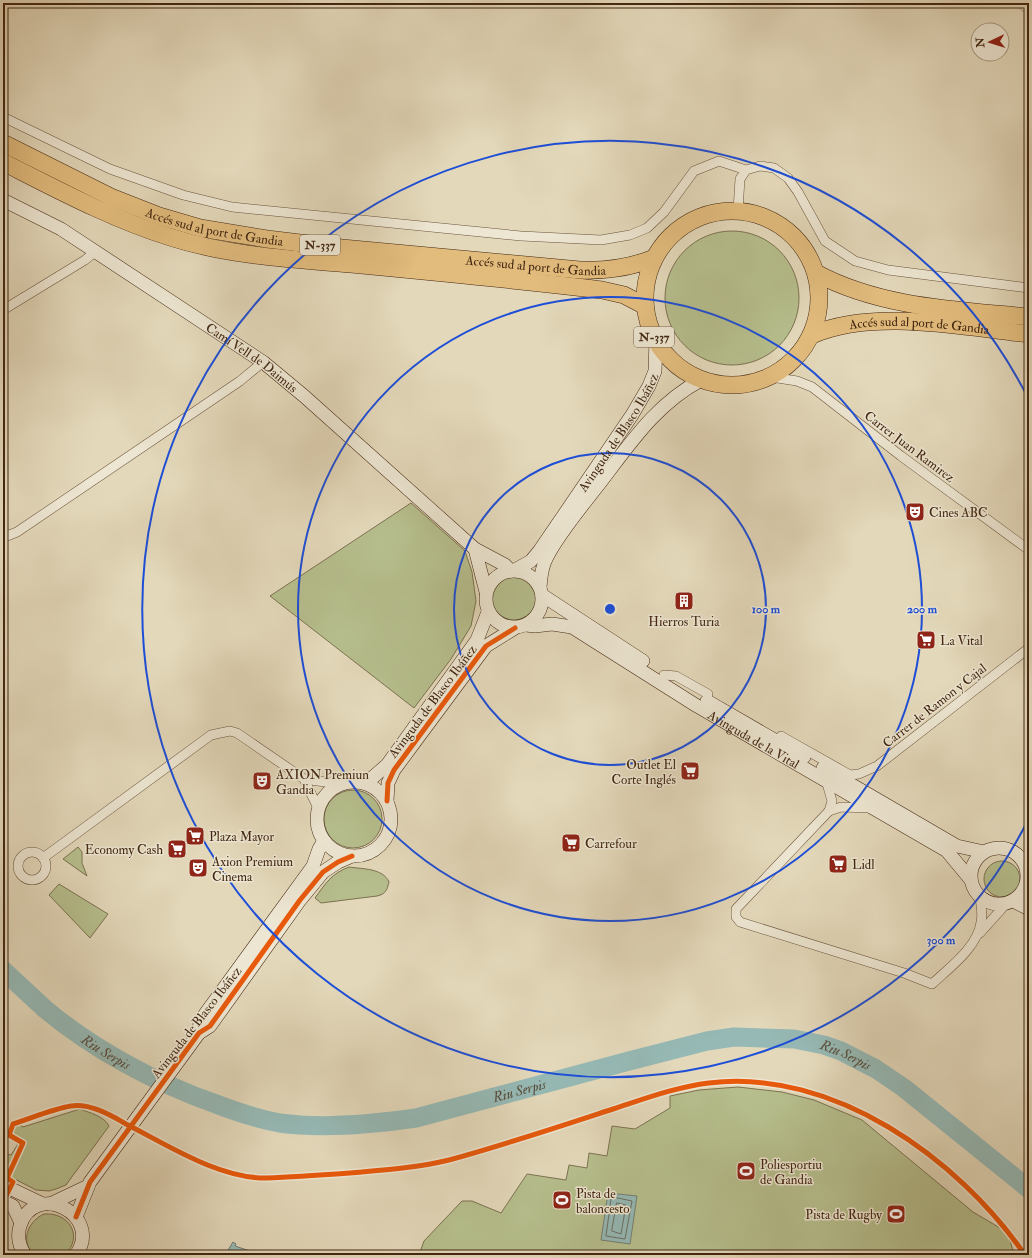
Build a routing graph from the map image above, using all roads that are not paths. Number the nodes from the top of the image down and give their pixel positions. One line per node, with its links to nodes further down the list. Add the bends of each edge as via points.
1 (1021, 3): 2 (street)
2 (1029, 10)
3 (3, 117): 6 (street, via 110,169 183,195 232,207 521,236 601,240 630,235 647,228 664,212 694,171 719,162)
4 (3, 143): 10 (highway, Accés sud al port de Gandia / N-337, via 113,198 180,223 221,232 342,248 580,270 613,270)
5 (3, 162): 13 (highway, Accés sud al port de Gandia / N-337, via 134,224 202,245 282,257 602,290 624,295)
6 (746, 170): 8 (street, via 740,179); 12 (street, via 760,166 774,168 788,178 825,241 855,261 888,270)
7 (3, 200): 9 (main road, Camí Vell de Daimús, via 61,229)
8 (738, 210): 10 (highway, N-337, via 718,211 698,217 666,241); 11 (highway, N-337, via 768,217 793,234 811,259)
9 (96, 251): 14 (street); 19 (main road, Camí Vell de Daimús)
10 (654, 258): 13 (highway, N-337, via 648,273)
11 (816, 273): 15 (highway, Accés sud al port de Gandia, via 845,286 897,302); 17 (highway, N-337, via 820,304)
12 (1029, 288)
13 (645, 306): 18 (highway, N-337)
14 (3, 310)
15 (1029, 317)
16 (1029, 334): 17 (highway, Accés sud al port de Gandia, via 922,323 874,321 829,327)
17 (812, 335): 20 (highway, N-337, via 795,359)
18 (656, 341): 21 (highway, N-337, via 675,364); 25 (main road, Avinguda de Blasco Ibáñez, via 655,371 632,415 540,550 531,561)
19 (263, 362): 22 (street, via 240,381 17,532 7,536); 23 (main road, Camí Vell de Daimús)
20 (771, 377): 21 (highway, N-337, via 729,385); 24 (street, Carrer Juan Ramirez, via 797,380 812,387)
21 (701, 380): 26 (main road, Avinguda de Blasco Ibáñez, via 683,390 651,417 580,508 548,554 544,564)
22 (3, 531)
23 (476, 549): 25 (main road, Camí Vell de Daimús); 27 (main road)
24 (1029, 550)
25 (513, 571): 26 (main road, via 530,575); 27 (main road, via 501,573 494,578)
26 (541, 591): 29 (main road, via 539,612 534,620); 31 (main road, Avinguda de la Vital)
27 (486, 592): 28 (main road)
28 (488, 612): 29 (main road, via 499,624); 37 (main road, Avinguda de Blasco Ibáñez, via 477,640 387,765 372,778)
29 (520, 626): 36 (main road, Avinguda de la Vital, via 552,624 572,627 697,706); 39 (main road, Avinguda de Blasco Ibáñez, via 486,646 394,770 388,783)
30 (1029, 648): 34 (street, Carrer de Ramon y Cajal, via 877,766)
31 (664, 675): 32 (street, Avinguda de la Vital, via 676,676); 44 (main road, Avinguda de la Vital, via 956,846)
32 (708, 694)
33 (734, 711): 34 (street, Avinguda de la Vital)
34 (850, 775)
35 (304, 779): 38 (street); 40 (street); 46 (street, via 243,736 230,731 211,735)
36 (826, 780): 41 (main road, Avinguda de la Vital); 42 (street, via 832,801)
37 (361, 782): 38 (main road); 39 (main road, via 380,792)
38 (340, 784): 40 (main road, via 326,794)
39 (387, 801): 45 (main road, via 391,812 391,825 387,837 370,853)
40 (318, 808): 43 (main road, via 317,820)
41 (872, 808): 42 (street, via 841,807); 47 (main road, Avinguda de la Vital, via 947,851)
42 (828, 811): 52 (street, via 736,909 736,917 740,922 932,984)
43 (324, 841): 45 (main road, via 336,852); 53 (main road, Avinguda de Blasco Ibáñez, via 314,866 200,1021)
44 (984, 852): 47 (main road, via 973,864); 48 (main road, via 1001,848 1018,855 1027,871)
45 (352, 856): 53 (main road, Avinguda de Blasco Ibáñez, via 323,872 210,1026)
46 (43, 858)
47 (970, 880): 49 (main road)
48 (1028, 882): 50 (main road, via 1022,892)
49 (980, 898): 50 (main road, via 992,904); 52 (street, via 981,924)
50 (1010, 902): 51 (main road); 52 (street)
51 (1029, 909)
52 (976, 939)
53 (198, 1033): 55 (main road, Avinguda de Blasco Ibáñez)
54 (3, 1186): 57 (main road)
55 (88, 1186): 57 (main road, Avinguda de Blasco Ibáñez); 58 (main road, Avinguda de Blasco Ibáñez)
56 (3, 1201): 59 (main road, via 13,1206)
57 (46, 1204): 58 (main road, via 60,1205); 59 (main road, Avinguda de Blasco Ibáñez, via 29,1212)
58 (76, 1217): 61 (main road, via 83,1234)
59 (21, 1223): 60 (main road, via 18,1237)
60 (22, 1254)
61 (79, 1254)

